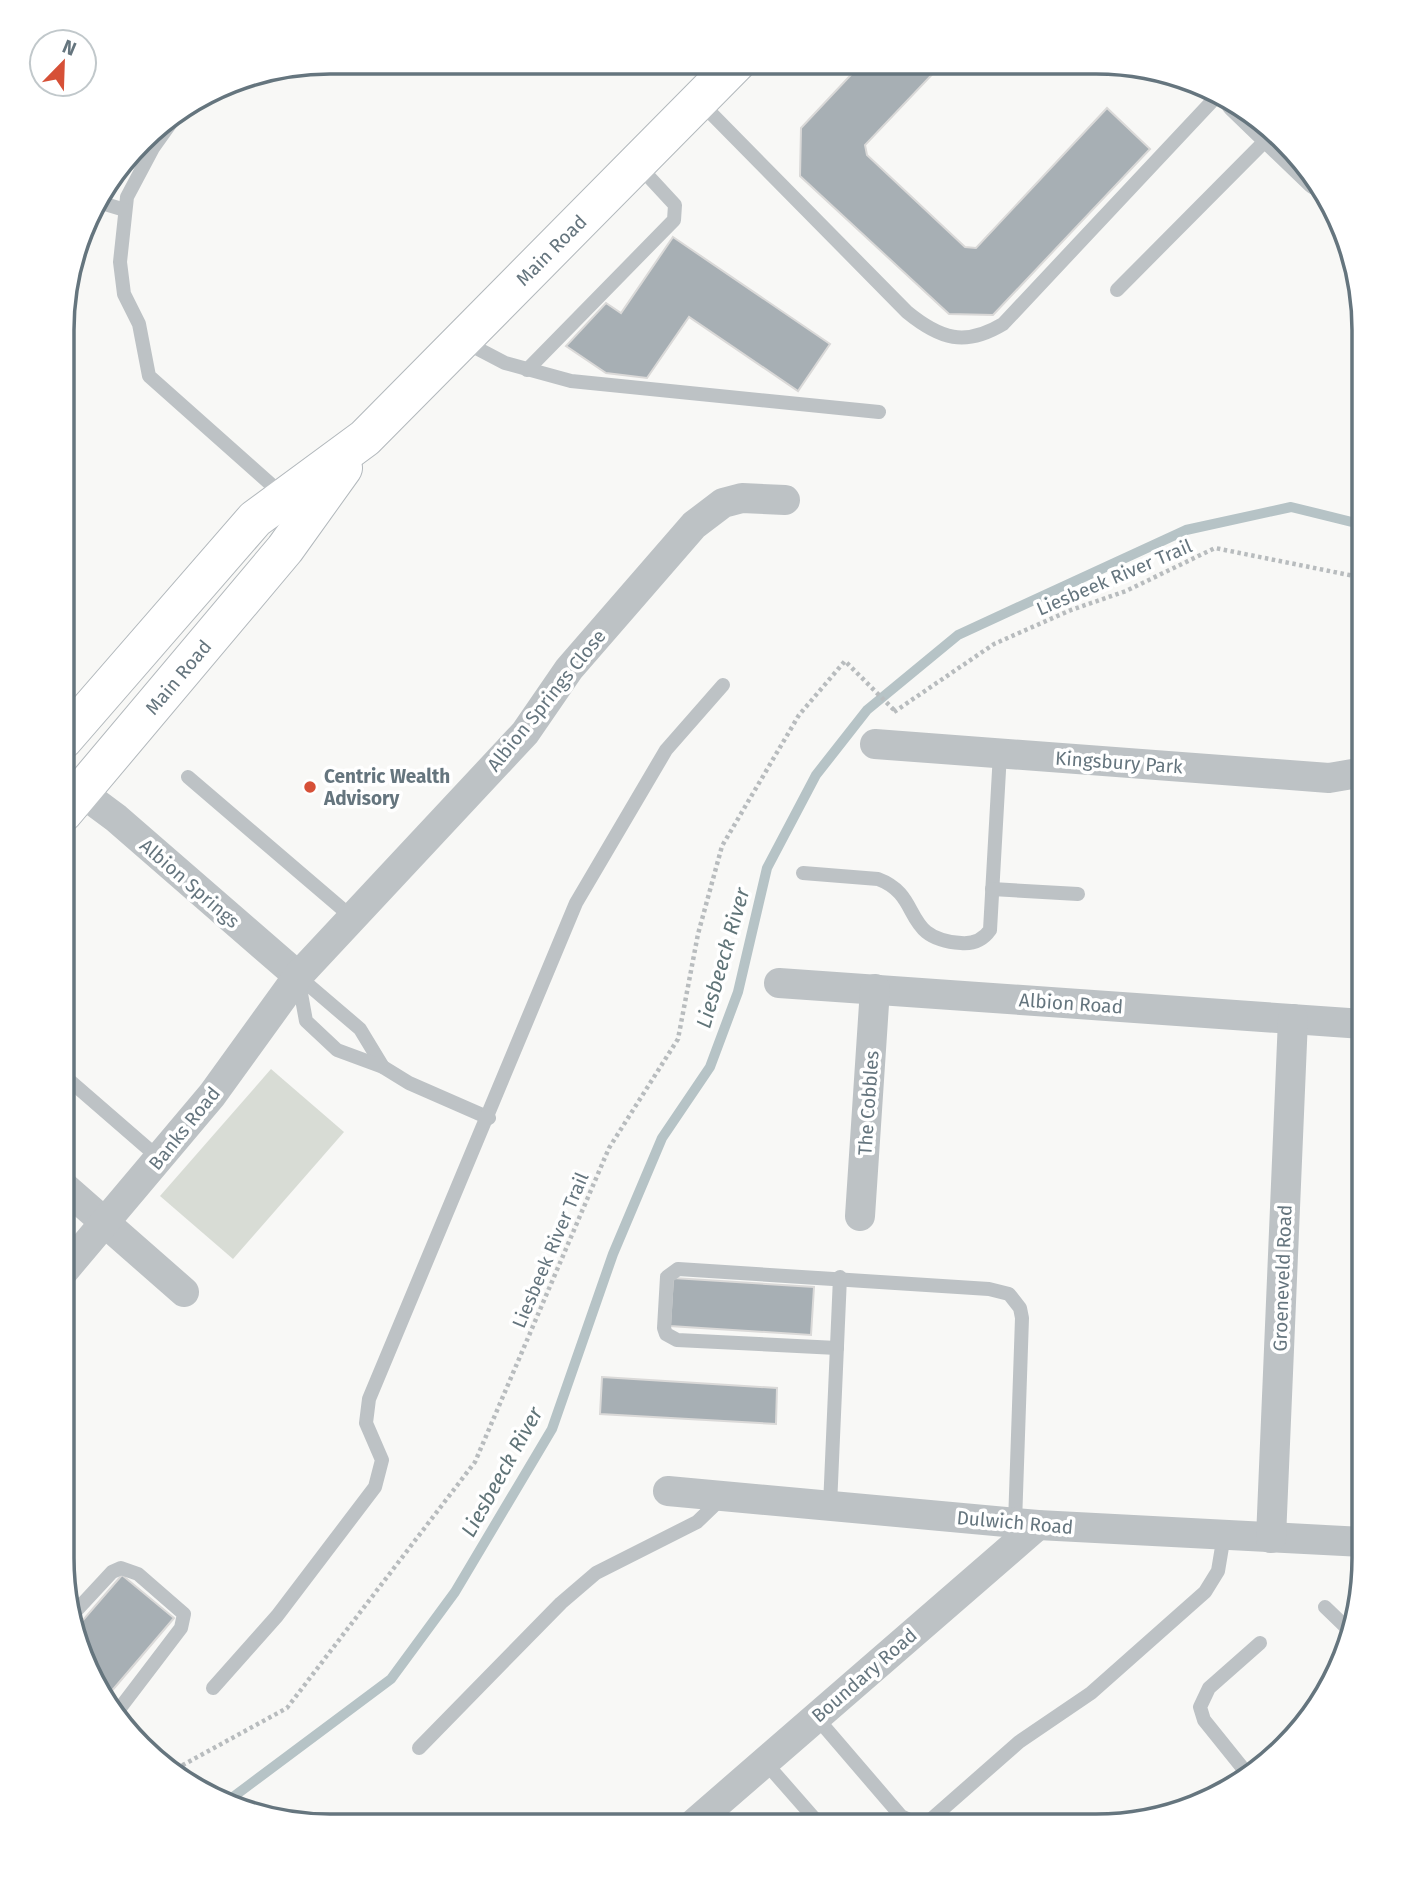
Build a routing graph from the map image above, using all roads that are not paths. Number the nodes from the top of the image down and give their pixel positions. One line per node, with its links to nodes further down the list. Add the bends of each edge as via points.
1 (726, 74): 2 (main road, Main Road)
2 (699, 102): 3 (lane, via 907,312 924,326 958,338 978,337 1003,324); 6 (main road, Main Road)
3 (1212, 102)
4 (164, 134): 8 (lane, via 135,180)
5 (1267, 139): 9 (lane)
6 (637, 164): 10 (main road, Main Road); 11 (lane, via 675,205 674,220)
7 (106, 204): 8 (lane)
8 (125, 210): 14 (lane, via 120,281 139,324 149,376)
9 (1117, 290)
10 (462, 341): 11 (lane); 13 (main road, Main Road)
11 (527, 370): 12 (lane, via 572,381)
12 (879, 412)
13 (365, 438): 14 (main road, Main Road); 22 (main road, Main Road, via 285,549)
14 (286, 497): 17 (main road, Main Road, via 255,519)
15 (785, 500): 27 (street, Albion Springs Close, via 742,498 703,516 593,639 525,733)
16 (723, 685): 35 (lane, via 666,750 631,815 586,883)
17 (74, 727)
18 (875, 744): 19 (street, Kingsbury Park)
19 (1000, 753): 20 (street, Kingsbury Park, via 1329,778); 25 (lane)
20 (1352, 774)
21 (188, 777): 27 (lane)
22 (74, 788)
23 (74, 797): 28 (street, Albion Springs, via 116,818)
24 (803, 873): 25 (lane, via 889,883 904,896 927,935 964,943 982,939 990,930)
25 (992, 889): 26 (lane)
26 (1078, 894)
27 (354, 919): 28 (street, Albion Springs Close)
28 (298, 976): 33 (lane, via 360,1029); 33 (lane, via 306,1021 312,1029 343,1054); 36 (street, Banks Road)
29 (779, 982): 30 (street, Albion Road)
30 (875, 989): 31 (street, Albion Road); 38 (street, The Cobbles)
31 (1293, 1019): 32 (street, Albion Road); 49 (street, Groeneveld Road)
32 (1352, 1023)
33 (383, 1067): 35 (lane)
34 (74, 1084): 36 (lane)
35 (489, 1118): 55 (lane, via 369,1399 366,1423 382,1460 375,1487 277,1616)
36 (160, 1159): 39 (street, Banks Road)
37 (74, 1195): 39 (street)
38 (860, 1216)
39 (105, 1222): 40 (street, Banks Road); 42 (street)
40 (74, 1259)
41 (840, 1277): 43 (lane); 43 (lane, via 678,1269 670,1271 665,1286 664,1328 677,1340); 47 (lane, via 1002,1290 1014,1298 1022,1318)
42 (184, 1292)
43 (836, 1348): 46 (lane)
44 (668, 1491): 45 (street, Dulwich Road)
45 (724, 1496): 46 (street, Dulwich Road); 58 (lane, via 697,1522 596,1573)
46 (830, 1506): 47 (street, Dulwich Road)
47 (1026, 1524): 48 (street, Dulwich Road); 57 (street, Boundary Road)
48 (1224, 1535): 49 (street, Dulwich Road); 64 (lane, via 1218,1571 1205,1592 1091,1693 1019,1742)
49 (1271, 1538): 50 (street, Dulwich Road)
50 (1352, 1542)
51 (1325, 1608): 53 (lane)
52 (78, 1609): 56 (lane, via 121,1568 138,1574 184,1614 181,1628)
53 (1343, 1625)
54 (1260, 1643): 60 (lane, via 1209,1688 1200,1707 1204,1720)
55 (213, 1688)
56 (121, 1707)
57 (816, 1717): 59 (street, Boundary Road); 63 (lane)
58 (419, 1748)
59 (764, 1761): 61 (street, Boundary Road); 62 (lane)
60 (1243, 1768)
61 (704, 1814)
62 (810, 1814)
63 (899, 1814)
64 (937, 1814)

